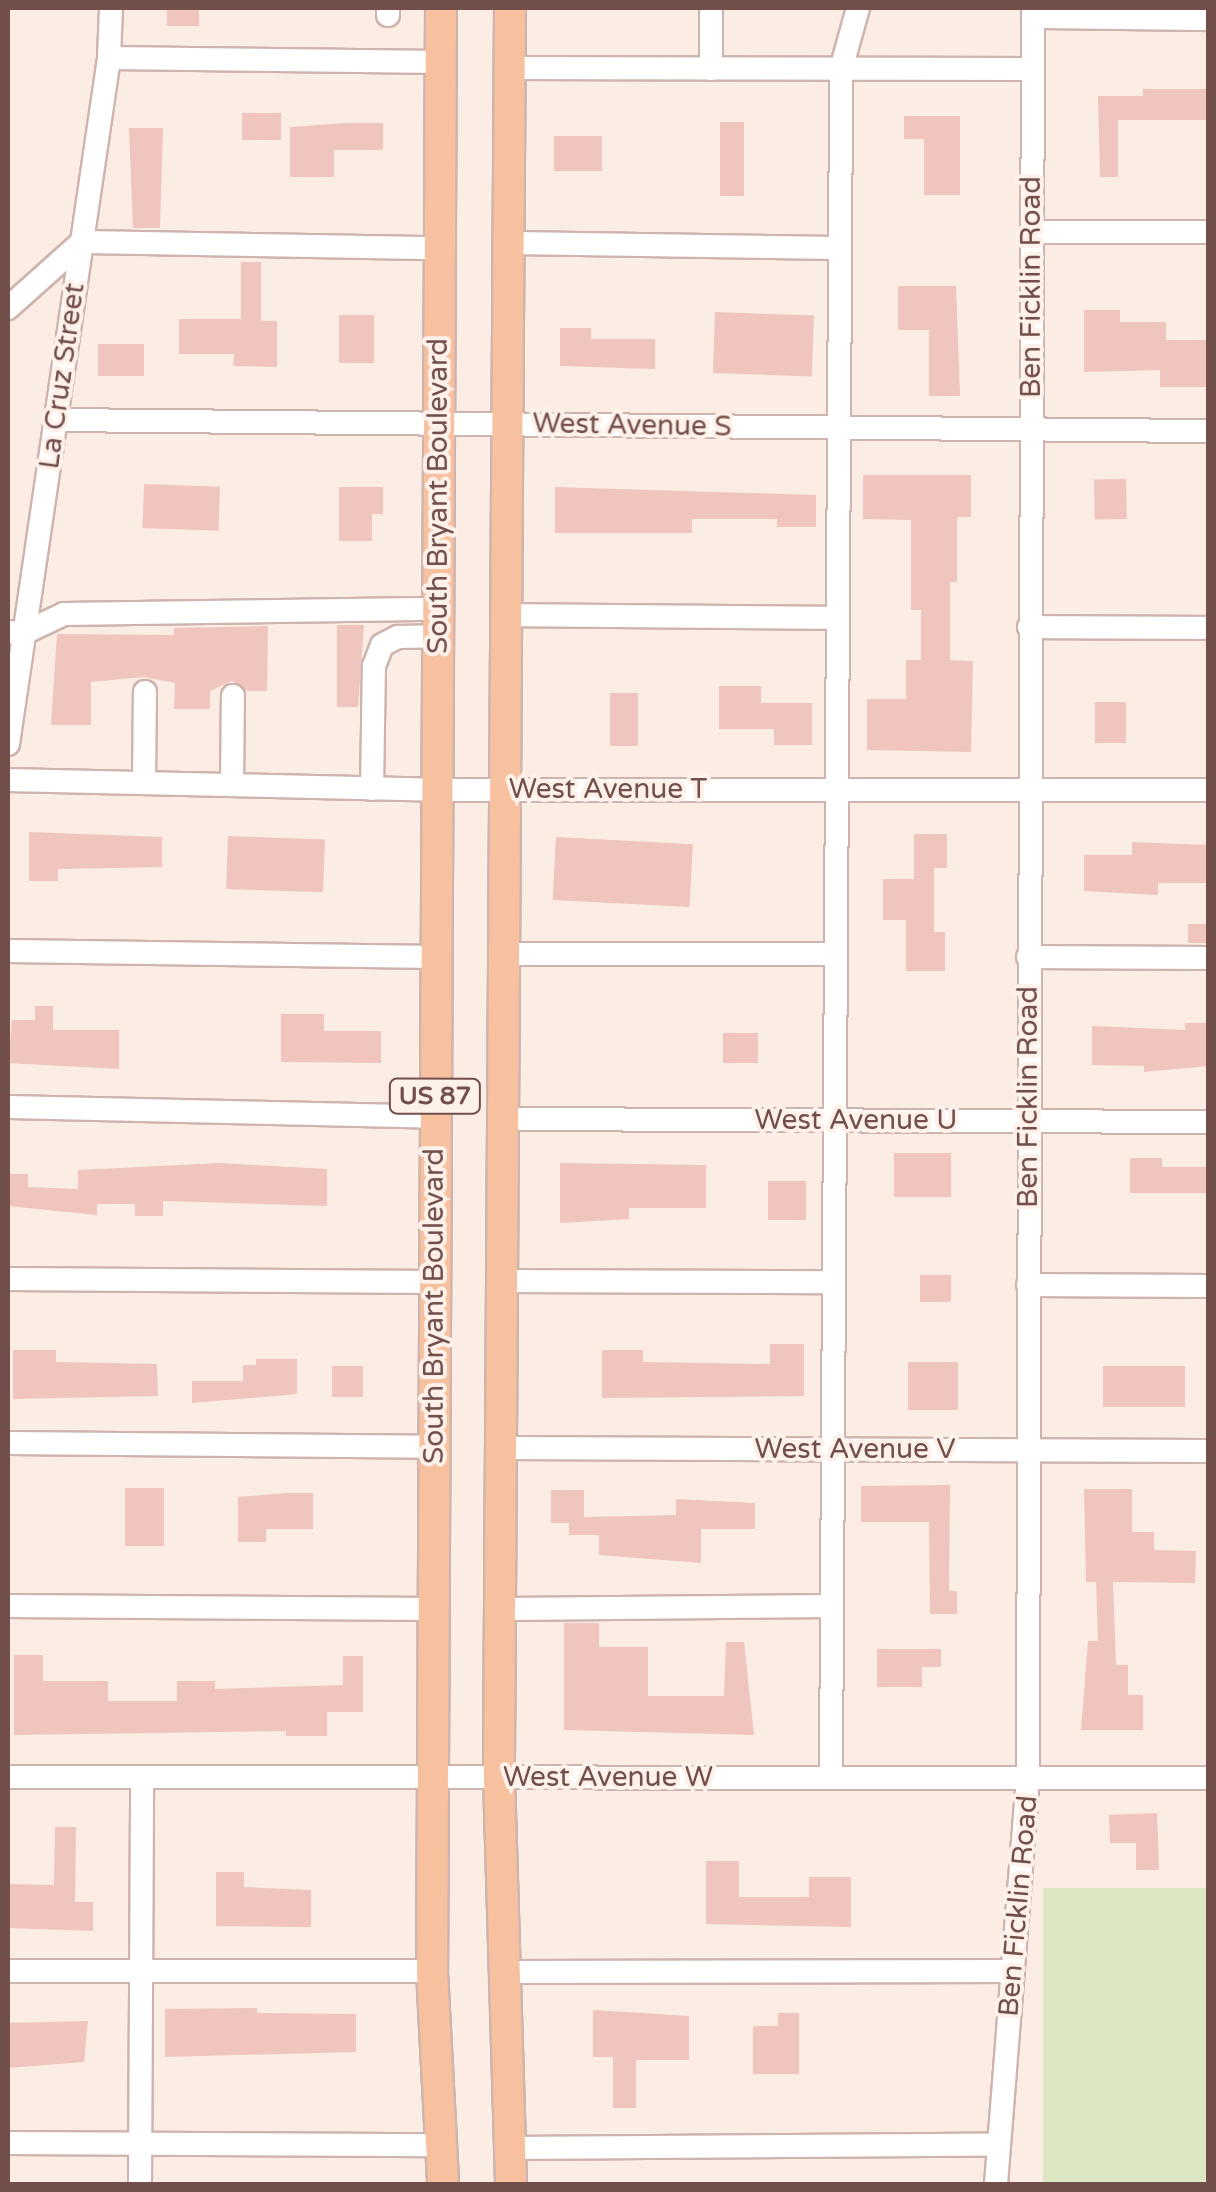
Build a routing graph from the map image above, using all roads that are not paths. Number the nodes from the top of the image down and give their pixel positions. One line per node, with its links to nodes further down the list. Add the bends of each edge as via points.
1 (111, 8): 8 (street, La Cruz Street)
2 (442, 8): 9 (main road, South Bryant Boulevard / US 87)
3 (510, 8): 10 (main road, US 87)
4 (712, 8): 11 (street)
5 (858, 8): 12 (street)
6 (1033, 12): 7 (street); 13 (street, Ben Ficklin Road)
7 (1208, 19)
8 (109, 58): 9 (street); 16 (street, La Cruz Street)
9 (442, 62): 18 (main road, South Bryant Boulevard / US 87)
10 (510, 68): 11 (street); 17 (main road, US 87)
11 (711, 69): 12 (street)
12 (840, 69): 13 (street); 19 (street)
13 (1032, 69): 14 (street, Ben Ficklin Road)
14 (1032, 232): 15 (street); 25 (street, Ben Ficklin Road)
15 (1208, 232)
16 (82, 242): 18 (street); 20 (street); 21 (street, La Cruz Street)
17 (509, 243): 19 (street); 23 (main road, US 87)
18 (440, 248): 22 (main road, South Bryant Boulevard / US 87)
19 (840, 248): 24 (street)
20 (8, 308)
21 (56, 420): 22 (street, West Avenue S); 32 (street, La Cruz Street)
22 (438, 424): 23 (street, West Avenue S); 29 (main road, South Bryant Boulevard / US 87)
23 (508, 424): 24 (street, West Avenue S); 27 (main road, US 87)
24 (838, 428): 25 (street, West Avenue S); 28 (street)
25 (1031, 430): 26 (street, West Avenue S); 30 (street, Ben Ficklin Road)
26 (1208, 431)
27 (507, 615): 28 (street); 43 (main road, US 87)
28 (838, 618): 41 (street)
29 (437, 622): 32 (street, via 64,614); 40 (street, via 382,644 374,666); 42 (main road, South Bryant Boulevard / US 87)
30 (1029, 628): 31 (street); 39 (street, Ben Ficklin Road)
31 (1208, 628)
32 (16, 632): 35 (street, La Cruz Street)
33 (145, 692): 37 (street)
34 (233, 696): 38 (street)
35 (8, 744)
36 (8, 780): 37 (street, West Avenue T)
37 (144, 783): 38 (street, West Avenue T)
38 (232, 785): 40 (street, West Avenue T)
39 (1028, 788): 41 (street, West Avenue T); 44 (street, West Avenue T); 48 (street, Ben Ficklin Road)
40 (372, 789): 42 (street, West Avenue T)
41 (836, 789): 43 (street, West Avenue T); 47 (street)
42 (436, 790): 43 (street, West Avenue T); 49 (main road, South Bryant Boulevard / US 87)
43 (506, 790): 46 (main road, US 87)
44 (1208, 790)
45 (8, 951): 49 (street)
46 (505, 954): 47 (street); 53 (main road, US 87)
47 (836, 954): 54 (street)
48 (1028, 956): 50 (street); 55 (street, Ben Ficklin Road)
49 (435, 957): 52 (main road, South Bryant Boulevard / US 87)
50 (1208, 958)
51 (8, 1106): 52 (street)
52 (434, 1116): 59 (main road, South Bryant Boulevard / US 87)
53 (504, 1118): 54 (street, West Avenue U); 58 (main road, US 87)
54 (834, 1120): 55 (street, West Avenue U); 60 (street)
55 (1029, 1121): 56 (street, West Avenue U); 61 (street, Ben Ficklin Road)
56 (1208, 1122)
57 (8, 1278): 59 (street)
58 (503, 1281): 60 (street); 65 (main road, US 87)
59 (434, 1282): 64 (main road, South Bryant Boulevard / US 87)
60 (834, 1282): 66 (street)
61 (1028, 1285): 62 (street); 67 (street, Ben Ficklin Road)
62 (1208, 1286)
63 (8, 1443): 64 (street)
64 (432, 1447): 71 (main road, South Bryant Boulevard / US 87)
65 (502, 1448): 66 (street, West Avenue V); 72 (main road, US 87)
66 (833, 1449): 67 (street, West Avenue V); 70 (street)
67 (1028, 1450): 68 (street, West Avenue V); 78 (street, Ben Ficklin Road)
68 (1208, 1451)
69 (8, 1606): 71 (street)
70 (832, 1606): 72 (street); 77 (street)
71 (432, 1609): 75 (main road, South Bryant Boulevard / US 87)
72 (501, 1609): 76 (main road, US 87)
73 (8, 1778): 74 (street, West Avenue W)
74 (142, 1778): 75 (street, West Avenue W); 80 (street)
75 (432, 1778): 76 (street, West Avenue W); 82 (main road, South Bryant Boulevard / US 87)
76 (499, 1778): 77 (street, West Avenue W); 83 (main road, US 87)
77 (831, 1778): 78 (street, West Avenue W)
78 (1028, 1778): 79 (street, West Avenue W); 84 (street, Ben Ficklin Road)
79 (1208, 1778)
80 (142, 1970): 81 (street); 82 (street); 86 (street)
81 (8, 1971)
82 (432, 1972): 87 (main road, South Bryant Boulevard / US 87)
83 (500, 1972): 84 (street); 89 (main road, US 87)
84 (1013, 1972): 88 (street, Ben Ficklin Road)
85 (8, 2143): 86 (street)
86 (140, 2144): 87 (street); 90 (street)
87 (441, 2145): 91 (main road, South Bryant Boulevard / US 87)
88 (999, 2145): 89 (street); 93 (street, Ben Ficklin Road)
89 (509, 2148): 92 (main road, US 87)
90 (140, 2184)
91 (443, 2184)
92 (510, 2184)
93 (996, 2184)

